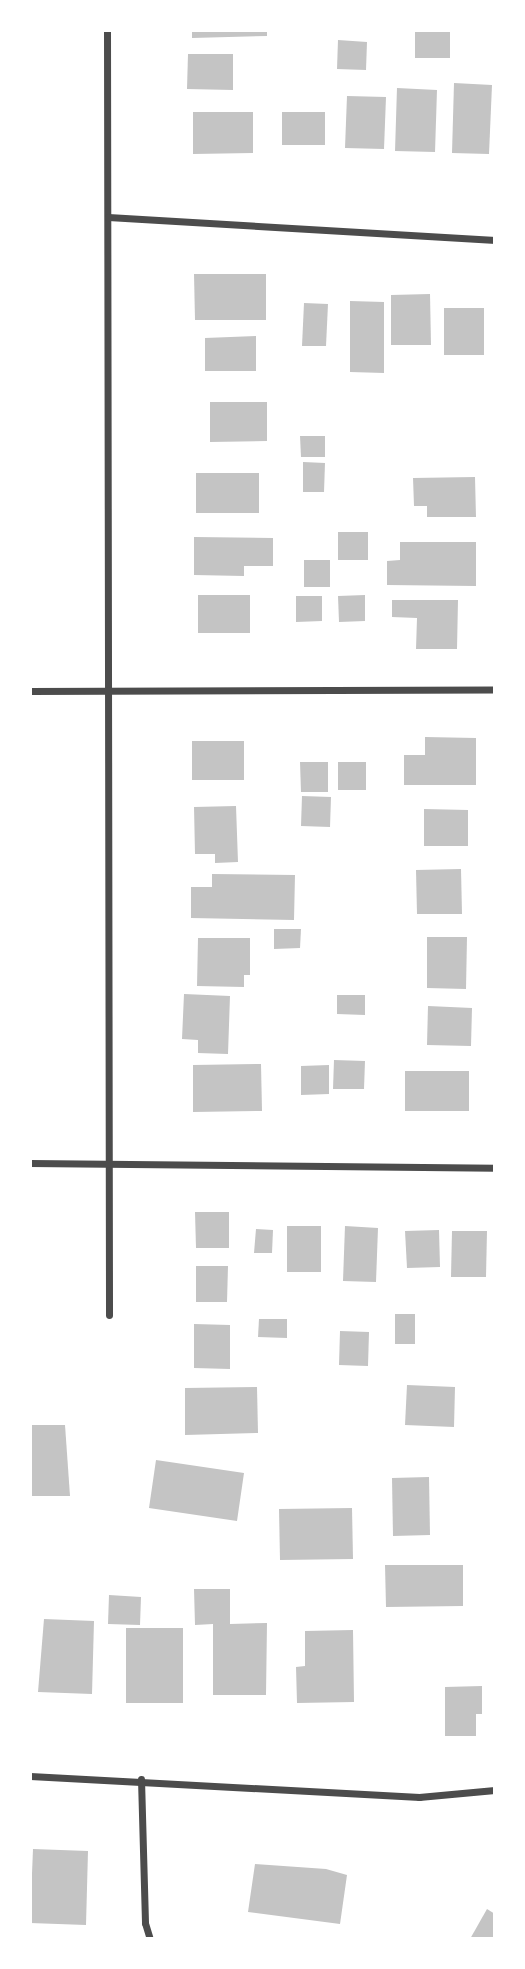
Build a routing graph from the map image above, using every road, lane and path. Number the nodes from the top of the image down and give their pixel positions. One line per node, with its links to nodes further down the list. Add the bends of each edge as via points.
1 (107, 30): 2 (street)
2 (108, 217): 3 (street); 4 (street)
3 (495, 240)
4 (107, 690): 5 (street); 6 (street); 8 (street)
5 (495, 690)
6 (30, 691)
7 (30, 1163): 8 (street)
8 (108, 1164): 9 (street); 10 (street)
9 (495, 1168)
10 (109, 1315)
11 (30, 1776): 12 (street)
12 (141, 1779): 13 (street, via 419,1797); 14 (street)
13 (495, 1790)
14 (149, 1939)

